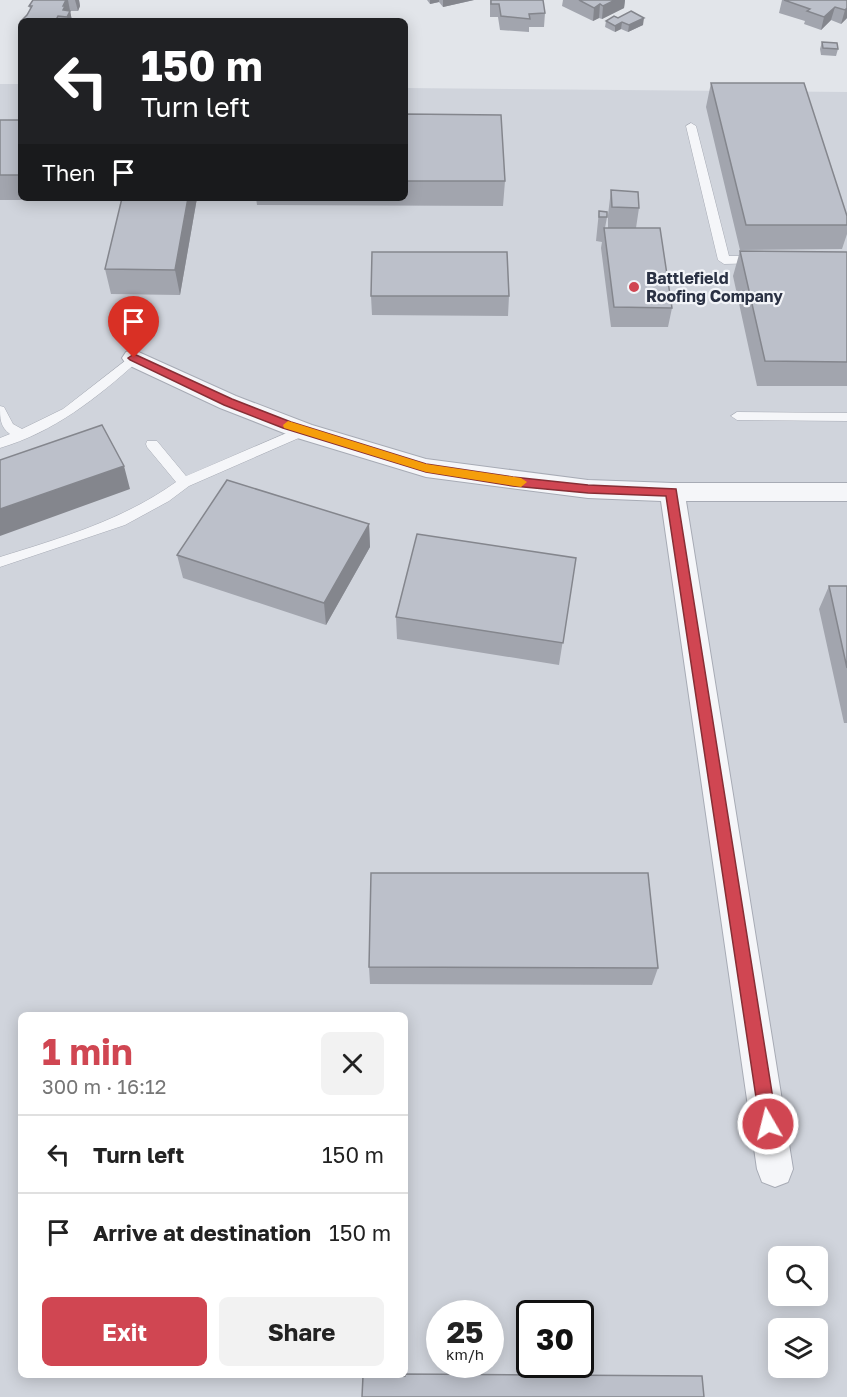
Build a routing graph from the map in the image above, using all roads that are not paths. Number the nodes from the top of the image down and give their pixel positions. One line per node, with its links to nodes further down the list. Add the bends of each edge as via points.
1 (691, 126): 2 (lane, via 724,260)
2 (769, 260)
3 (134, 358): 7 (street, via 228,402); 8 (lane, via 88,398)
4 (0, 410): 8 (lane, via 8,427)
5 (737, 416): 6 (lane)
6 (847, 417)
7 (303, 431): 11 (lane); 12 (street, via 426,468 588,489)
8 (21, 434): 9 (lane)
9 (0, 443)
10 (152, 444): 11 (lane)
11 (184, 483): 14 (lane, via 153,506)
12 (672, 492): 13 (street); 15 (street)
13 (847, 492)
14 (0, 562)
15 (775, 1169)

